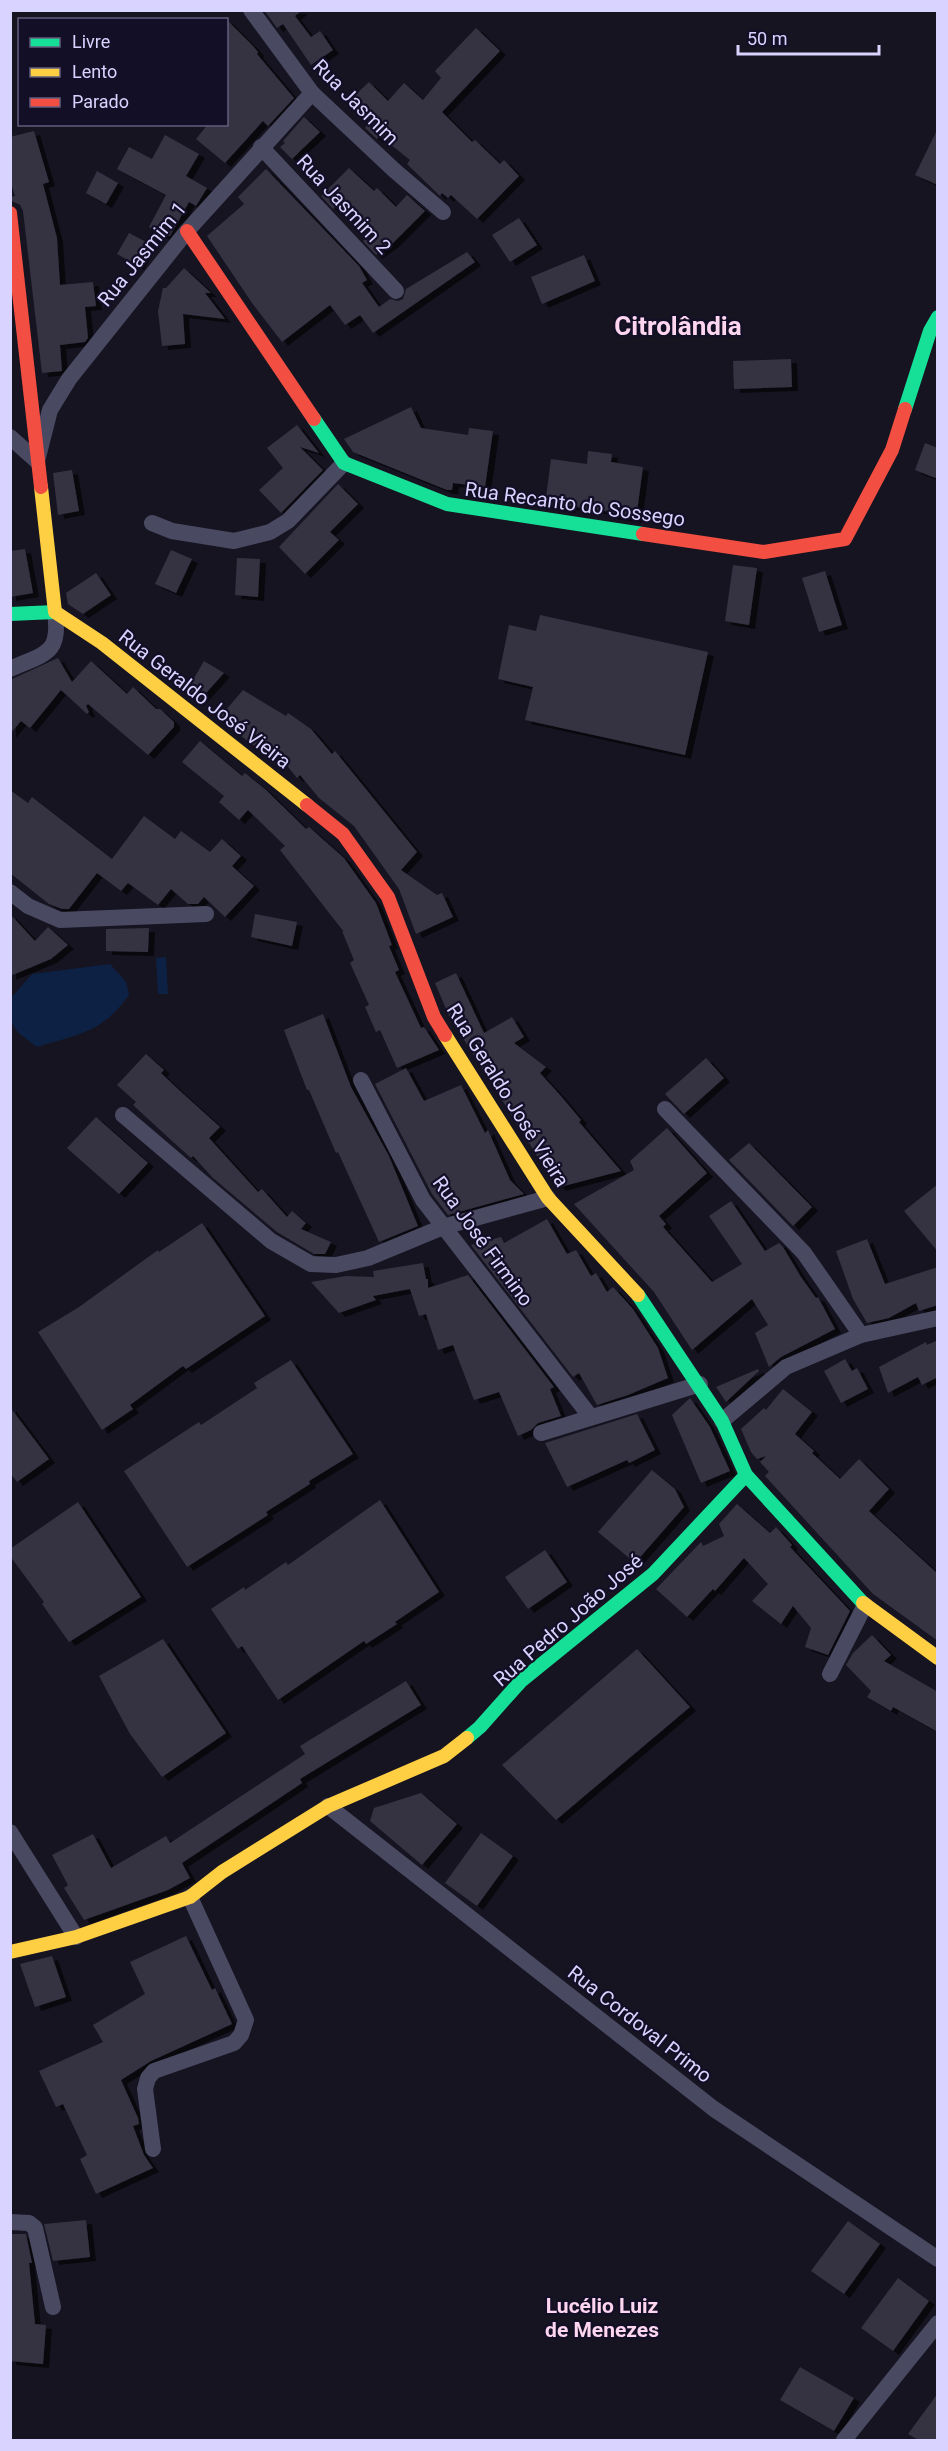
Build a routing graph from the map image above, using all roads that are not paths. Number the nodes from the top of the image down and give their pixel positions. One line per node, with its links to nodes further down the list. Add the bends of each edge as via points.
1 (251, 10): 2 (street, Rua Jasmim)
2 (312, 93): 3 (street, Rua Jasmim 1); 4 (street, Rua Jasmim)
3 (261, 147): 6 (street, Rua Jasmim 1); 7 (street, Rua Jasmim 2)
4 (443, 212)
5 (10, 213): 10 (street)
6 (187, 231): 10 (street, Rua Jasmim 1, via 69,379 50,410); 11 (street)
7 (396, 291)
8 (938, 317): 11 (street, Rua Recanto do Sossego, via 892,450 844,539 764,552 459,506)
9 (10, 437): 10 (street)
10 (37, 461): 13 (street)
11 (344, 463): 12 (street, via 288,521 270,532 234,541 172,531)
12 (152, 523)
13 (55, 612): 14 (street); 15 (street, via 58,634 50,651); 21 (street, Rua Geraldo José Vieira, via 102,643 343,834 388,897 434,1017)
14 (10, 614)
15 (10, 669)
16 (10, 892): 17 (street, via 28,906 60,920)
17 (206, 915)
18 (361, 1080): 22 (street, Rua José Firmino, via 423,1200)
19 (665, 1109): 24 (street, via 804,1253)
20 (123, 1115): 22 (street, via 271,1241 311,1264 336,1265 368,1258)
21 (548, 1198): 22 (street); 25 (street, Rua Geraldo José Vieira, via 644,1301)
22 (443, 1227): 26 (street, Rua José Firmino)
23 (938, 1318): 24 (street)
24 (861, 1335): 27 (street, via 786,1367)
25 (699, 1384): 26 (street); 27 (street, Rua Geraldo José Vieira)
26 (590, 1416): 28 (street)
27 (722, 1421): 29 (street, Rua Geraldo José Vieira)
28 (541, 1432)
29 (746, 1475): 30 (street, Rua Geraldo José Vieira); 33 (street, Rua Pedro João José, via 653,1574 521,1681 471,1734 444,1756)
30 (865, 1605): 31 (street, Rua Geraldo José Vieira); 32 (street)
31 (938, 1658)
32 (830, 1674)
33 (328, 1806): 35 (street, Rua Pedro João José, via 222,1872); 40 (street, Rua Cordoval Primo, via 714,2109)
34 (10, 1832): 36 (street)
35 (190, 1897): 36 (street, Rua Pedro João José); 38 (street, via 246,2020 242,2035 234,2043 154,2071 148,2078)
36 (76, 1937): 37 (street, Rua Pedro João José)
37 (10, 1952)
38 (153, 2149)
39 (10, 2222): 41 (street, via 29,2223 35,2228)
40 (938, 2259)
41 (53, 2307)
42 (938, 2323): 43 (street)
43 (844, 2440)

